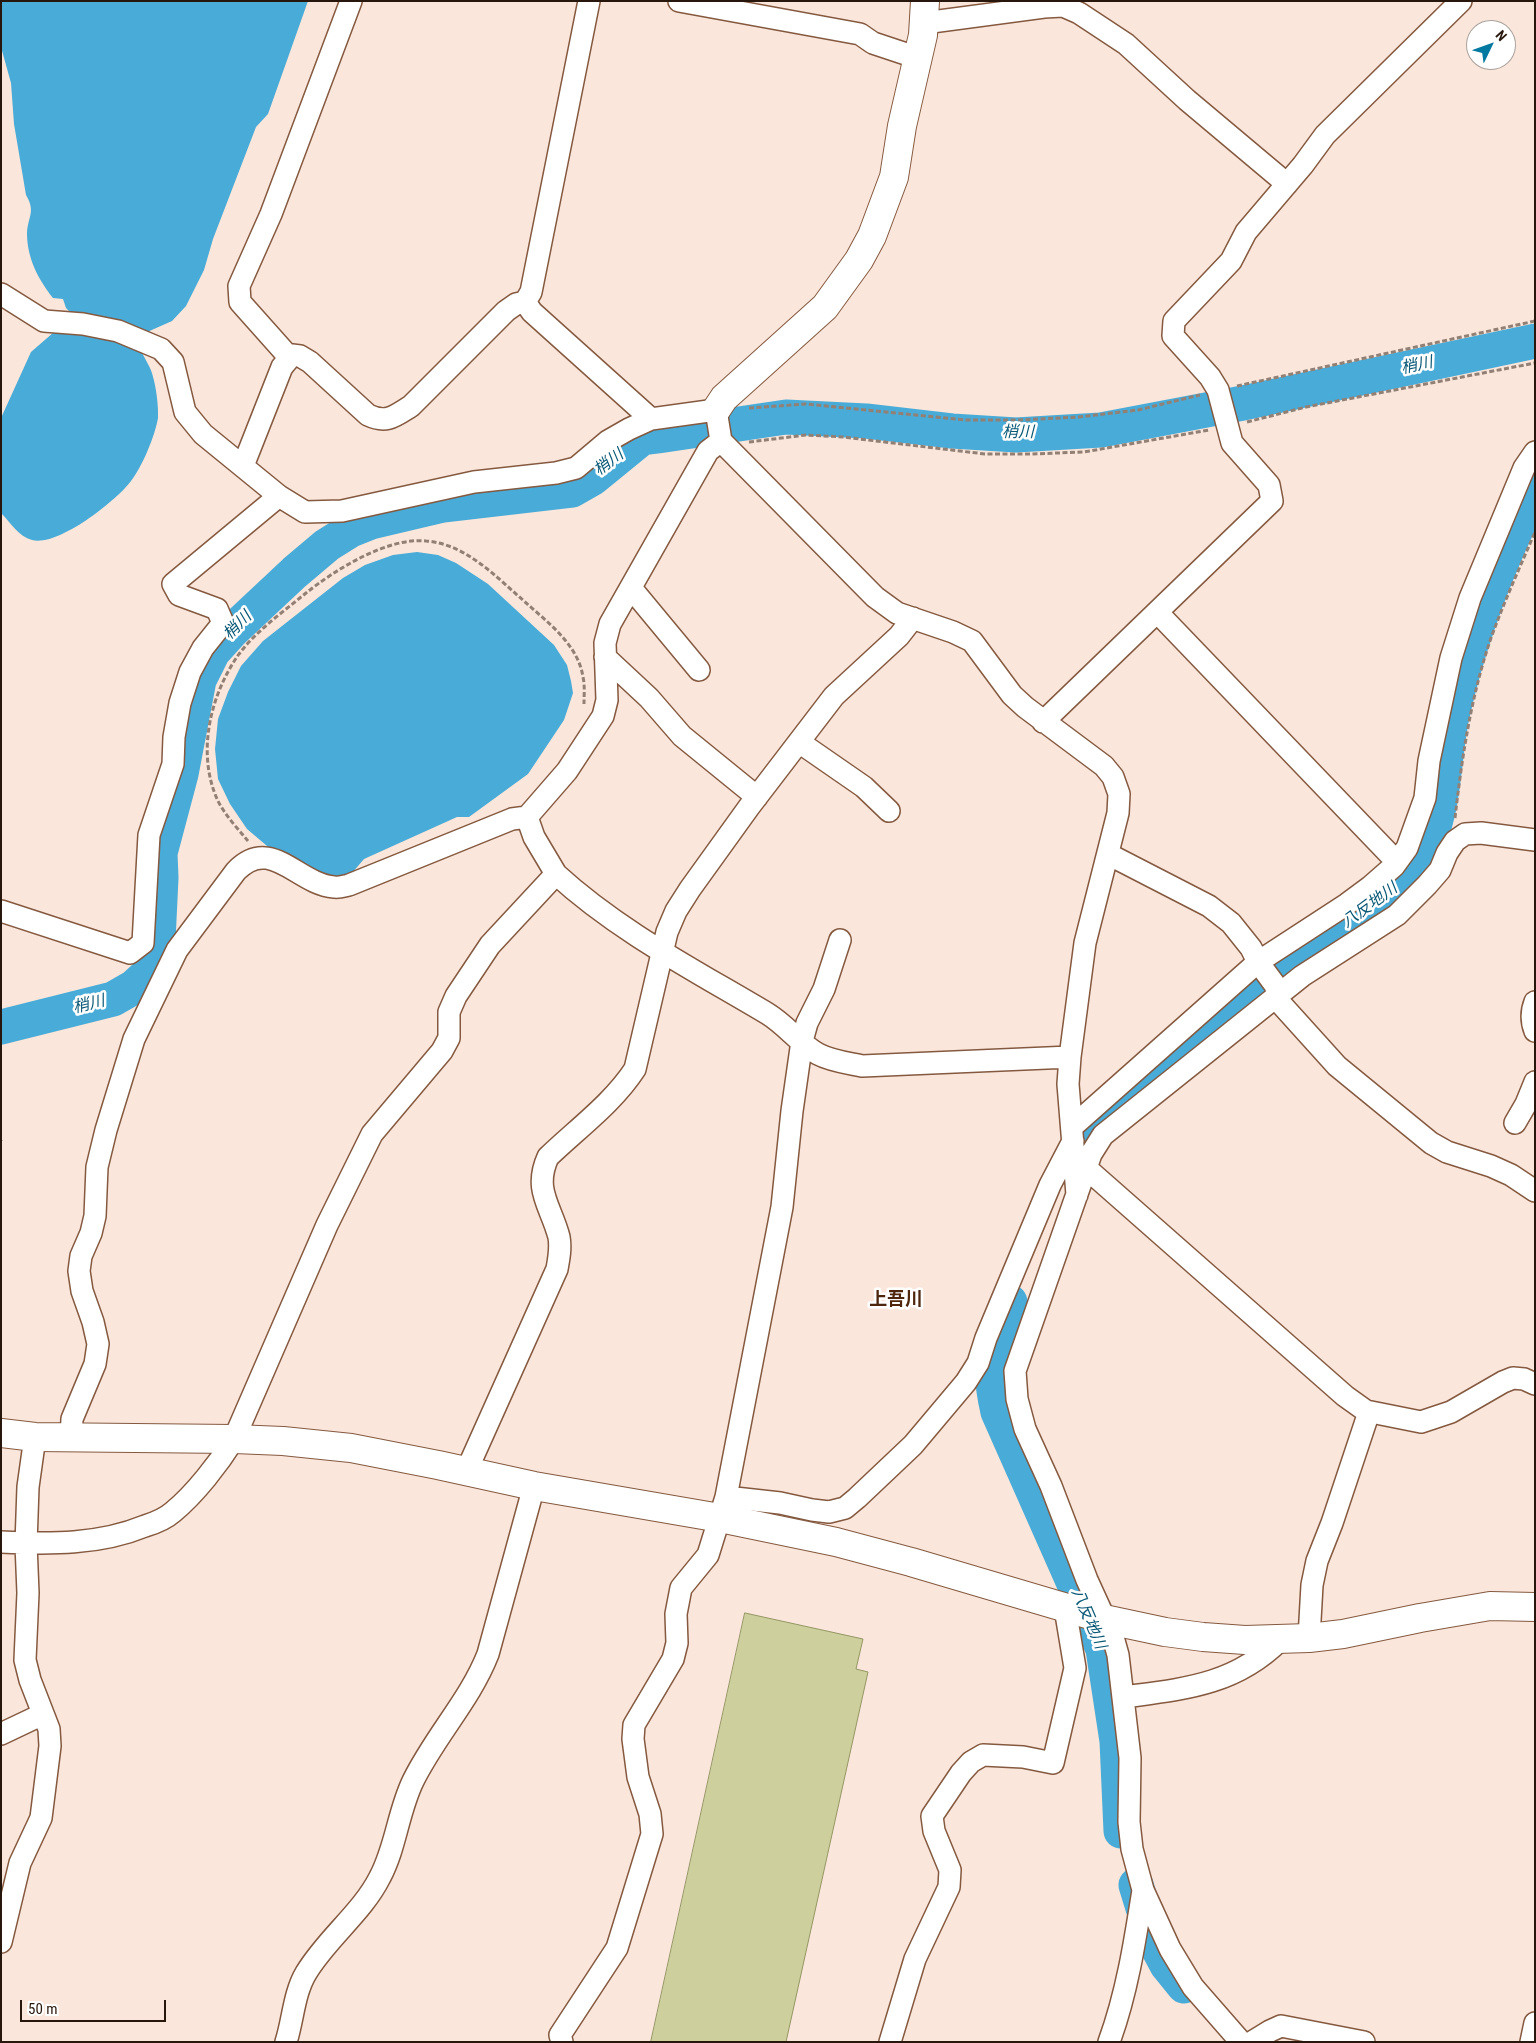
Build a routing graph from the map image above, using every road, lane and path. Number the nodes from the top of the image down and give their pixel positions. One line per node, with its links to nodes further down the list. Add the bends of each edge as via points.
1 (351, 1): 12 (street, via 271,214 239,286 240,302)
2 (589, 1): 10 (street, via 531,292)
3 (679, 1): 7 (street, via 860,34 873,43)
4 (1461, 1): 8 (street, via 1325,135)
5 (1076, 6): 6 (street); 8 (street, via 1079,12 1126,44)
6 (924, 12): 7 (street, via 924,35)
7 (918, 58): 15 (street, via 894,177 881,215 859,260 825,307 724,398)
8 (1287, 184): 14 (street, via 1246,232 1231,261 1174,321 1174,336 1210,377)
9 (1, 294): 20 (street, via 44,321 118,331 161,349 173,362 185,412 203,434)
10 (525, 302): 12 (street, via 506,311 411,406 392,418 379,420 368,416 310,362 300,356); 16 (street, via 532,312)
11 (1535, 321): 14 (path)
12 (290, 357): 20 (street, via 282,367)
13 (1535, 363): 17 (path)
14 (1219, 393): 15 (path, via 1138,410 1018,420 965,420 806,404); 17 (street)
15 (716, 414): 16 (street); 18 (street)
16 (651, 420): 21 (street, via 608,440 576,468 556,473 474,482 323,513 305,512)
17 (1226, 424): 18 (path, via 1084,452 1031,454 985,454 806,435 741,443); 24 (street, via 1232,443 1269,485 1272,501)
18 (721, 441): 23 (street, via 708,451); 25 (street, via 875,597 897,613)
19 (1535, 452): 38 (street, via 1524,468 1470,598 1441,700 1429,761 1426,798 1407,848)
20 (242, 466): 21 (street)
21 (279, 496): 40 (street, via 173,584 179,595 217,609 223,623 203,648 190,672 180,703 173,764 149,835 143,943 130,953)
22 (1535, 532): 35 (path, via 1491,638 1475,693 1463,750 1455,820)
23 (630, 588): 26 (street, via 610,624); 27 (street)
24 (1157, 612): 29 (street); 38 (street)
25 (912, 618): 29 (street, via 972,642 1012,695); 30 (street, via 899,636 834,696)
26 (605, 657): 31 (street, via 649,698 682,736); 33 (street, via 607,700 603,716 567,770)
27 (699, 670)
28 (584, 709): 37 (path, via 583,677 576,655 556,630 480,563 454,547 425,541 392,545 358,559 328,575 267,625 240,654 221,685 209,724 208,764 218,801)
29 (1042, 722): 36 (street, via 1098,761 1113,777 1119,794 1118,813)
30 (799, 742): 31 (street); 32 (street, via 864,788)
31 (757, 797): 42 (street, via 676,911)
32 (889, 811)
33 (526, 817): 37 (street, via 512,819 335,888 305,878 280,862); 39 (street)
34 (1535, 840): 35 (street, via 1481,833 1466,834)
35 (1456, 841): 44 (street, via 1440,870 1397,915)
36 (1108, 854): 43 (street, via 1210,906 1251,948); 48 (street, via 1085,944)
37 (259, 858): 59 (street, via 244,863 236,871 177,950 134,1039 96,1167 95,1216 81,1256 82,1290 98,1344 92,1373 72,1419)
38 (1397, 862): 43 (street, via 1348,904)
39 (556, 874): 42 (street, via 576,892); 60 (street, via 490,946 456,996 449,1012 449,1038 442,1051 372,1134 327,1225)
40 (1, 911)
41 (840, 940): 47 (street)
42 (662, 951): 47 (street, via 771,1016); 61 (street, via 634,1069 613,1096 548,1157 542,1170 543,1192 559,1237 557,1268)
43 (1258, 962): 44 (street, via 1275,985); 51 (street)
44 (1278, 995): 52 (street, via 1103,1135); 53 (street, via 1281,1004 1337,1066 1431,1143 1504,1172)
45 (1535, 1002): 46 (street, via 1532,1010)
46 (1535, 1030)
47 (802, 1042): 48 (street, via 828,1058 862,1066); 63 (street, via 782,1208)
48 (1070, 1058): 51 (street, via 1068,1084)
49 (1535, 1082): 50 (street)
50 (1515, 1123)
51 (1072, 1134): 54 (street); 63 (street, via 978,1363 913,1445 845,1508 829,1512 780,1503)
52 (1086, 1168): 54 (street); 56 (street, via 1345,1396)
53 (1534, 1190)
54 (1077, 1196): 68 (street, via 1015,1371 1017,1399 1025,1429)
55 (1535, 1384): 56 (street, via 1513,1378 1451,1412 1421,1422)
56 (1369, 1412): 69 (street, via 1317,1561)
57 (1, 1433): 58 (street)
58 (35, 1437): 59 (street); 65 (street, via 28,1487)
59 (71, 1437): 60 (street)
60 (234, 1438): 61 (street, via 351,1448); 65 (street, via 219,1463 172,1512 158,1522 110,1538)
61 (466, 1472): 62 (street)
62 (534, 1486): 63 (street); 77 (street, via 481,1672 413,1781 380,1877 368,1897 305,1974)
63 (723, 1507): 67 (street); 78 (street, via 708,1555 681,1588 673,1659 634,1725 638,1777 650,1814 652,1834 617,1948 568,2020 560,2034)
64 (1, 1542): 65 (street)
65 (26, 1544): 72 (street, via 25,1660)
66 (1535, 1607): 69 (street, via 1490,1606)
67 (1065, 1608): 68 (street); 79 (street, via 1075,1668 1053,1763 1023,1757 983,1756 960,1773 932,1816 934,1831 950,1870 949,1887 915,1959)
68 (1104, 1619): 70 (street, via 1202,1637); 71 (street, via 1118,1655)
69 (1309, 1638): 70 (street)
70 (1280, 1640): 71 (street, via 1258,1660 1231,1675 1164,1692)
71 (1124, 1697): 74 (street, via 1130,1758 1129,1822 1132,1849)
72 (43, 1714): 73 (street); 75 (street, via 49,1729 50,1746 41,1818 20,1863)
73 (1, 1734)
74 (1143, 1890): 80 (street, via 1128,1976); 81 (street, via 1170,1949 1193,1987)
75 (1, 1942)
76 (1535, 2023): 84 (street)
77 (286, 2042)
78 (562, 2042)
79 (890, 2042)
80 (1109, 2042)
81 (1241, 2042)
82 (1252, 2042): 83 (street, via 1281,2026)
83 (1364, 2042)
84 (1531, 2042)

